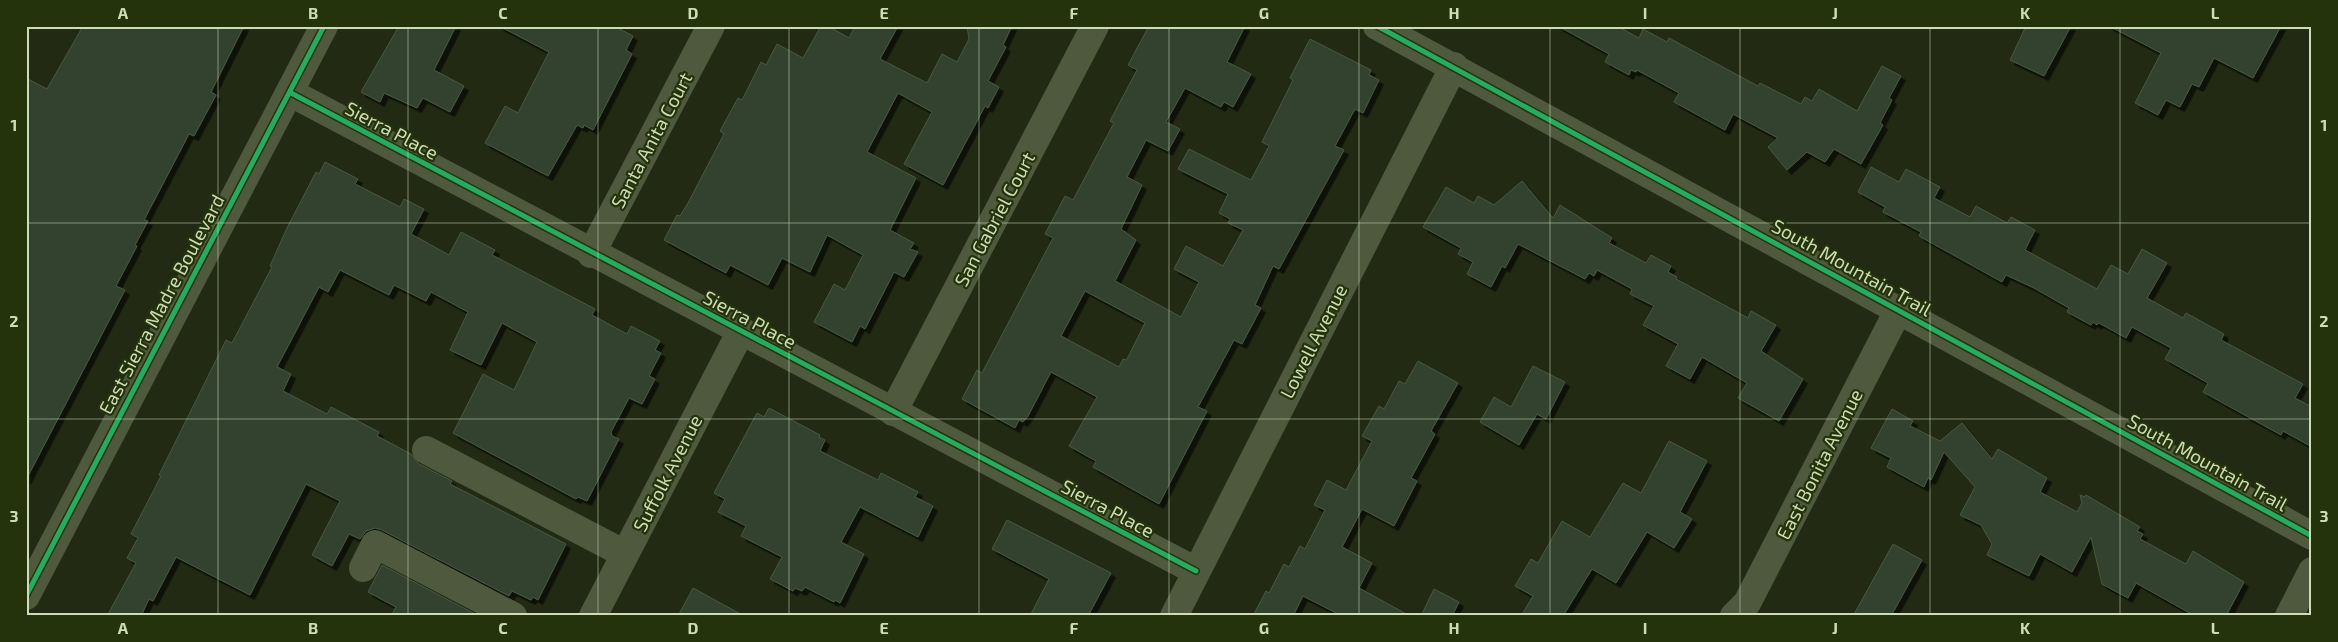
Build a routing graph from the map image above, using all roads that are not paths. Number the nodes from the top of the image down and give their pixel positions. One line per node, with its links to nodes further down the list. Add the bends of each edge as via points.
1 (324, 26): 6 (street, East Sierra Madre Boulevard)
2 (711, 26): 7 (street, Santa Anita Court)
3 (1095, 26): 10 (street, San Gabriel Court)
4 (1377, 26): 5 (street, South Mountain Trail)
5 (1454, 66): 8 (street, South Mountain Trail); 15 (street, Lowell Avenue)
6 (291, 93): 7 (street, Sierra Place); 17 (street, East Sierra Madre Boulevard)
7 (591, 254): 9 (street, Sierra Place)
8 (1899, 309): 12 (street, South Mountain Trail); 21 (street, East Bonita Avenue, via 1747,603)
9 (741, 331): 10 (street, Sierra Place); 13 (street, Suffolk Avenue)
10 (893, 412): 15 (street, Sierra Place)
11 (426, 450): 13 (street)
12 (2312, 536)
13 (625, 554): 19 (street, Suffolk Avenue)
14 (363, 568): 18 (street, via 375,544)
15 (1196, 571): 20 (street, Lowell Avenue)
16 (2312, 571): 22 (street)
17 (26, 596)
18 (513, 616)
19 (593, 616)
20 (1174, 616)
21 (1734, 616)
22 (2289, 616)

